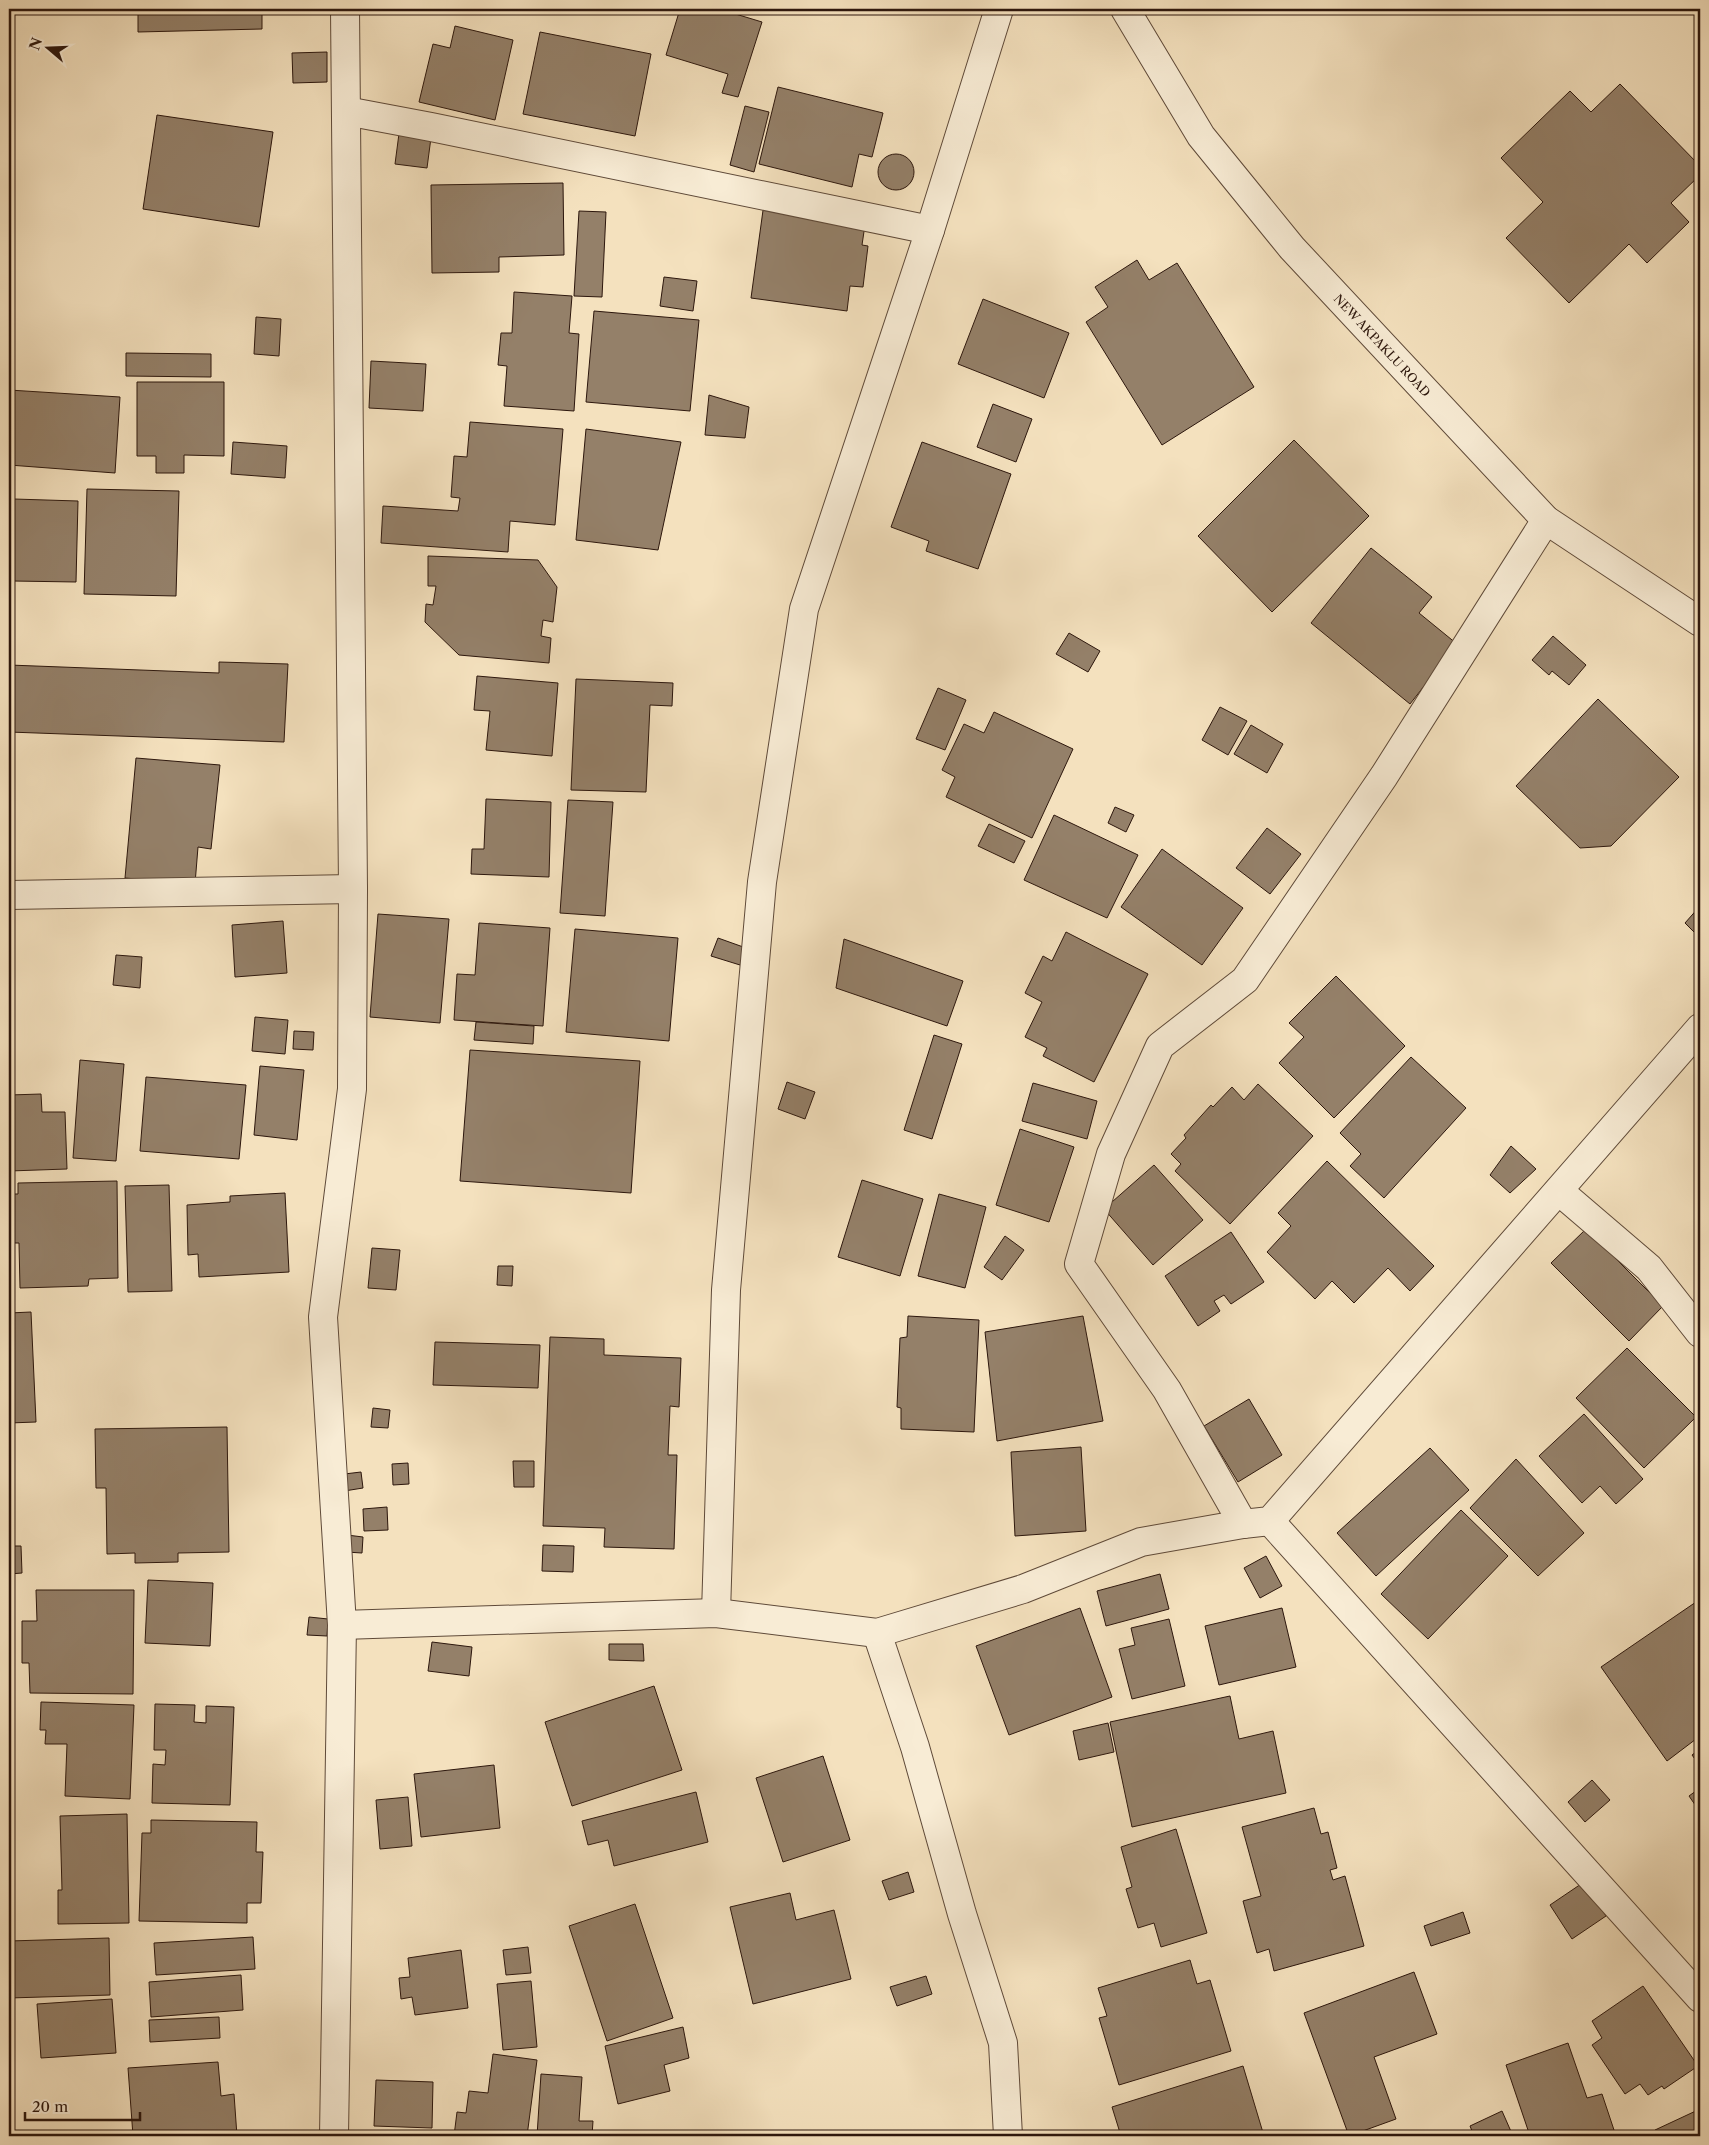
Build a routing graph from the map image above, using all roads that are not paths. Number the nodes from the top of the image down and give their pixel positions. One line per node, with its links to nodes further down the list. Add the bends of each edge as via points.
1 (345, 9): 4 (street)
2 (999, 9): 5 (street)
3 (1125, 9): 6 (street, NEW AKPAKLU ROAD, via 1201,136 1292,248)
4 (346, 111): 5 (street); 8 (street)
5 (930, 230): 15 (street, via 804,609 762,882 726,1290)
6 (1546, 520): 7 (street, NEW AKPAKLU ROAD); 14 (street, via 1384,776 1245,980 1160,1046 1111,1154 1079,1264 1167,1390)
7 (1700, 622)
8 (353, 889): 9 (street); 16 (street, via 352,1089 323,1317)
9 (9, 895)
10 (1700, 1028): 11 (street)
11 (1559, 1190): 12 (street, via 1649,1268); 13 (street)
12 (1700, 1333)
13 (1270, 1521): 14 (street); 18 (street)
14 (1243, 1524): 17 (street, via 1142,1542 1023,1589)
15 (716, 1613): 16 (street); 17 (street)
16 (342, 1625): 19 (street)
17 (877, 1633): 20 (street, via 915,1747 962,1914 1003,2043)
18 (1700, 1998)
19 (334, 2136)
20 (1008, 2136)

